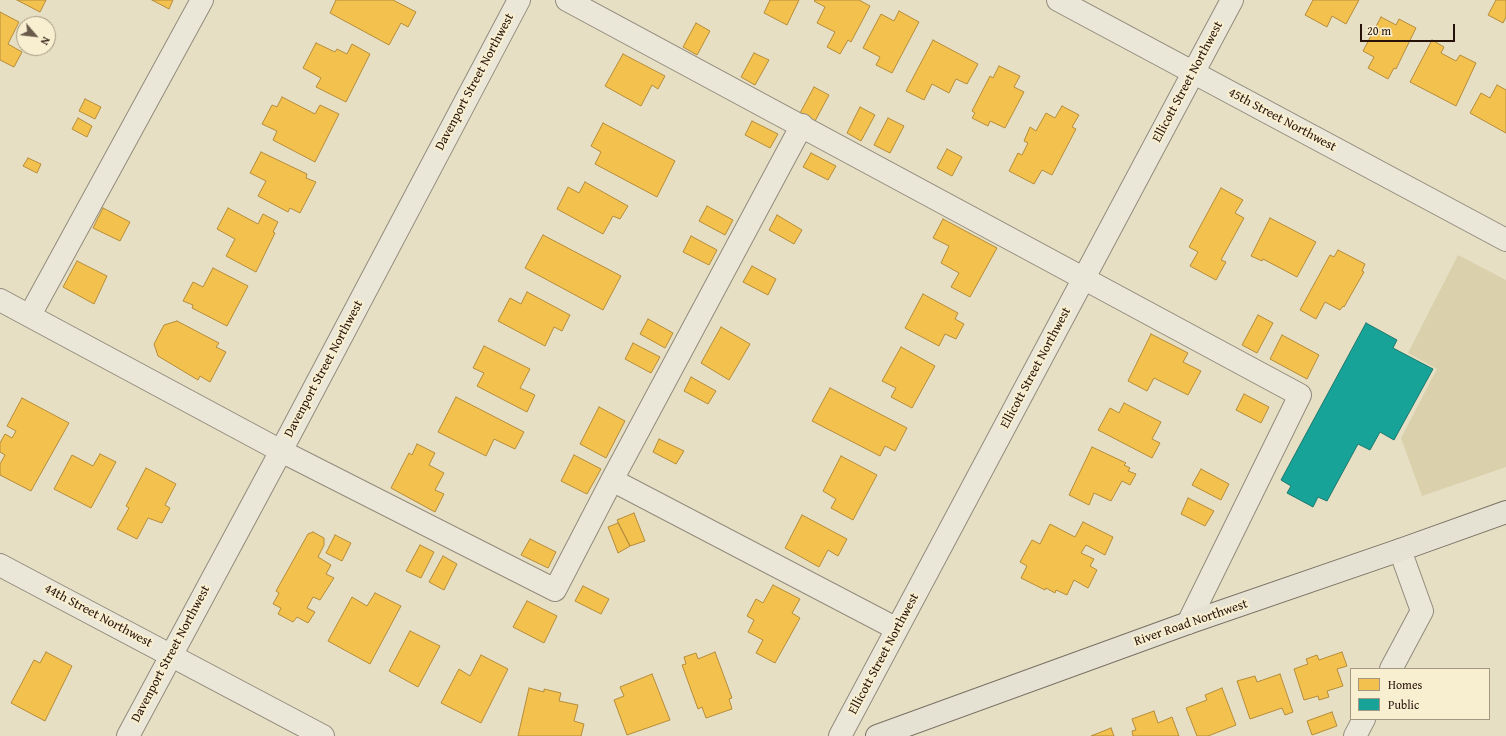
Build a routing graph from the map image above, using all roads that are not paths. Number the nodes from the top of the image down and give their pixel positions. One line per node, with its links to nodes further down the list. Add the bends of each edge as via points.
1 (202, 0): 11 (street)
2 (518, 0): 12 (street, Davenport Street Northwest)
3 (567, 0): 7 (street)
4 (1058, 0): 6 (street, 45th Street Northwest)
5 (1232, 0): 6 (street, Ellicott Street Northwest)
6 (1194, 72): 8 (street, 45th Street Northwest); 9 (street, Ellicott Street Northwest)
7 (802, 125): 9 (street); 13 (street)
8 (1506, 240)
9 (1085, 278): 17 (street, via 1300,395); 18 (street, Ellicott Street Northwest)
10 (0, 300): 11 (street)
11 (30, 315): 12 (street)
12 (281, 451): 13 (street, via 555,590); 19 (street, Davenport Street Northwest)
13 (612, 480): 18 (street)
14 (1506, 512): 15 (main road, River Road Northwest)
15 (1400, 550): 17 (main road, River Road Northwest); 20 (street, via 1422,611)
16 (0, 565): 19 (street, 44th Street Northwest)
17 (1188, 623): 25 (main road, River Road Northwest)
18 (897, 629): 24 (street, Ellicott Street Northwest)
19 (171, 655): 22 (street, Davenport Street Northwest); 23 (street, 44th Street Northwest)
20 (1392, 668)
21 (1363, 720): 26 (street)
22 (128, 736)
23 (323, 736)
24 (840, 736)
25 (877, 736)
26 (1355, 736)

